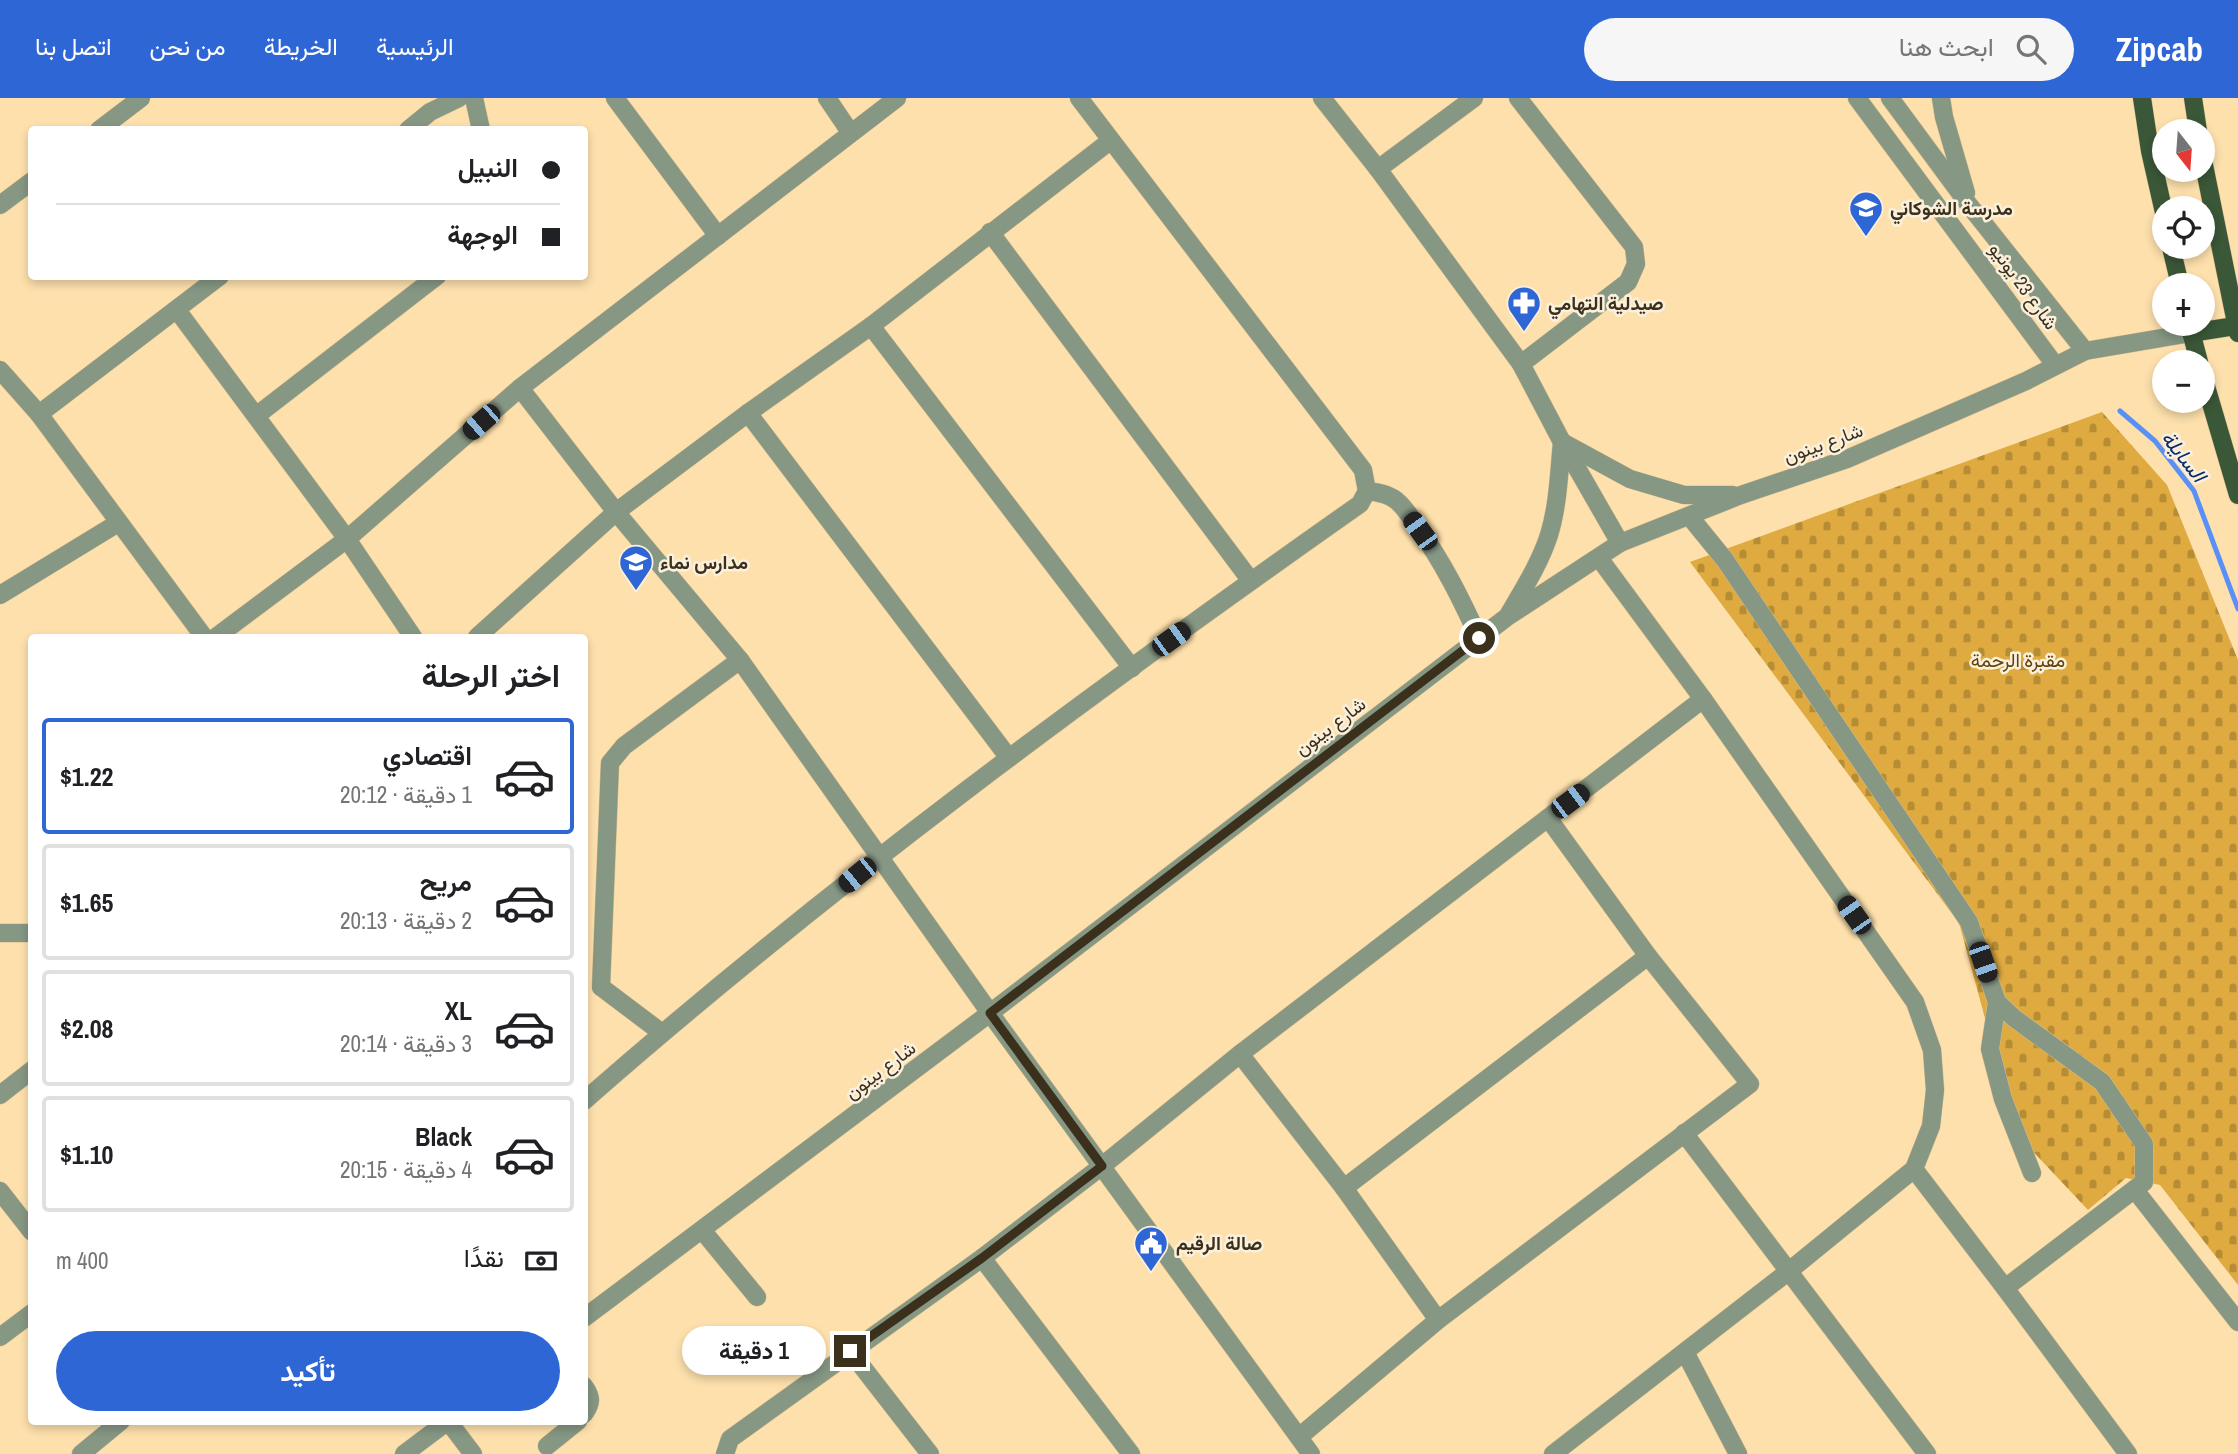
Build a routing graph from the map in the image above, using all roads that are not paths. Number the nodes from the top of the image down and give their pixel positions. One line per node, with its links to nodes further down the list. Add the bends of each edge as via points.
1 (141, 98): 17 (street)
2 (460, 98): 18 (street)
3 (474, 98): 19 (street)
4 (615, 98): 29 (street)
5 (827, 98): 20 (street)
6 (897, 98): 20 (street)
7 (1079, 98): 21 (street)
8 (1322, 98): 22 (street)
9 (1474, 98): 22 (street)
10 (1518, 98): 38 (street, via 1634,247 1636,264 1628,282)
11 (1857, 98): 39 (street, شارع 23 يونيو)
12 (1890, 98): 27 (street, شارع 23 يونيو)
13 (1941, 98): 27 (street)
14 (2142, 98): 25 (main road)
15 (2193, 98): 16 (main road)
16 (2196, 119)
17 (104, 126)
18 (413, 126)
19 (480, 126)
20 (850, 132): 29 (street)
21 (1111, 141): 28 (street); 47 (street, via 1363,470)
22 (1378, 170): 38 (street)
23 (2207, 182): 35 (main road)
24 (28, 184): 26 (street)
25 (2160, 196)
26 (0, 205)
27 (1969, 205): 37 (street, شارع 23 يونيو)
28 (990, 233): 33 (street); 56 (street)
29 (718, 236): 41 (street)
30 (215, 280): 32 (street)
31 (432, 280): 45 (street)
32 (177, 310): 44 (street); 45 (street)
33 (871, 326): 42 (street); 65 (street)
34 (2215, 329): 35 (main road)
35 (2237, 330)
36 (2153, 336): 37 (street, شارع بينون)
37 (2085, 351): 39 (street, شارع بينون)
38 (1521, 364): 46 (street)
39 (2055, 365): 48 (street, شارع بينون, via 1847,459)
40 (0, 370): 44 (street)
41 (520, 388): 50 (street); 53 (street)
42 (748, 413): 50 (street); 67 (street)
43 (2214, 413): 49 (main road)
44 (40, 414): 52 (street)
45 (256, 416): 53 (street)
46 (1562, 442): 48 (street, via 1630,479 1684,495); 54 (street); 58 (street, via 1549,534)
47 (1367, 491): 56 (street, via 1360,504); 63 (street, via 1397,500 1408,514 1453,582)
48 (1741, 495): 51 (street, شارع بينون)
49 (2238, 495)
50 (616, 512): 62 (street); 64 (street)
51 (1690, 517): 54 (street, شارع بينون); 73 (street, via 1725,560 1969,922)
52 (118, 523): 57 (street); 59 (street)
53 (347, 539): 60 (street); 61 (street)
54 (1620, 542): 55 (street, شارع بينون)
55 (1599, 558): 58 (street, شارع بينون); 66 (street)
56 (1251, 581): 65 (street)
57 (0, 594)
58 (1507, 617): 63 (street, شارع بينون)
59 (202, 634)
60 (220, 634)
61 (411, 634)
62 (480, 634)
63 (1479, 638): 74 (street, شارع بينون)
64 (740, 660): 69 (street); 75 (street, via 624,746 610,763 601,987)
65 (1132, 668): 67 (street)
66 (1703, 699): 68 (street); 82 (street, via 1915,1002 1933,1050 1935,1090 1931,1126)
67 (1009, 758): 69 (street)
68 (1548, 818): 72 (street); 76 (street)
69 (879, 857): 74 (street); 75 (street)
70 (0, 933): 71 (street)
71 (28, 933)
72 (1648, 956): 80 (street, via 1750,1084); 84 (street)
73 (1997, 1002): 83 (street, via 1990,1049 2003,1098); 85 (street, via 2102,1082 2144,1144 2144,1182)
74 (990, 1013): 81 (street); 88 (street, شارع بينون)
75 (662, 1033): 79 (street)
76 (1240, 1054): 81 (street); 84 (street)
77 (28, 1073): 78 (street)
78 (0, 1095)
79 (588, 1098)
80 (1684, 1133): 90 (street); 95 (street)
81 (1102, 1166): 89 (street); 106 (street)
82 (1914, 1169): 90 (street); 91 (street)
83 (2032, 1172)
84 (1344, 1188): 95 (street)
85 (2135, 1190): 91 (street); 96 (street)
86 (0, 1191): 87 (street)
87 (28, 1227)
88 (702, 1230): 92 (street); 93 (street, شارع بينون)
89 (982, 1258): 98 (street); 113 (street)
90 (1788, 1270): 99 (street); 117 (street)
91 (2005, 1287): 118 (street)
92 (757, 1297)
93 (588, 1315)
94 (28, 1316): 97 (street)
95 (1438, 1320): 106 (street)
96 (2238, 1322)
97 (0, 1337)
98 (850, 1351): 111 (street, via 730,1439); 112 (street)
99 (1685, 1352): 115 (street); 116 (street)
100 (588, 1391): 101 (street)
101 (588, 1409)
102 (116, 1425): 108 (street)
103 (443, 1425): 109 (street)
104 (451, 1425): 110 (street)
105 (573, 1425): 107 (street)
106 (1299, 1437): 114 (street)
107 (547, 1446)
108 (80, 1454)
109 (404, 1454)
110 (473, 1454)
111 (725, 1454)
112 (930, 1454)
113 (1131, 1454)
114 (1311, 1454)
115 (1553, 1454)
116 (1738, 1454)
117 (1927, 1454)
118 (2128, 1454)

